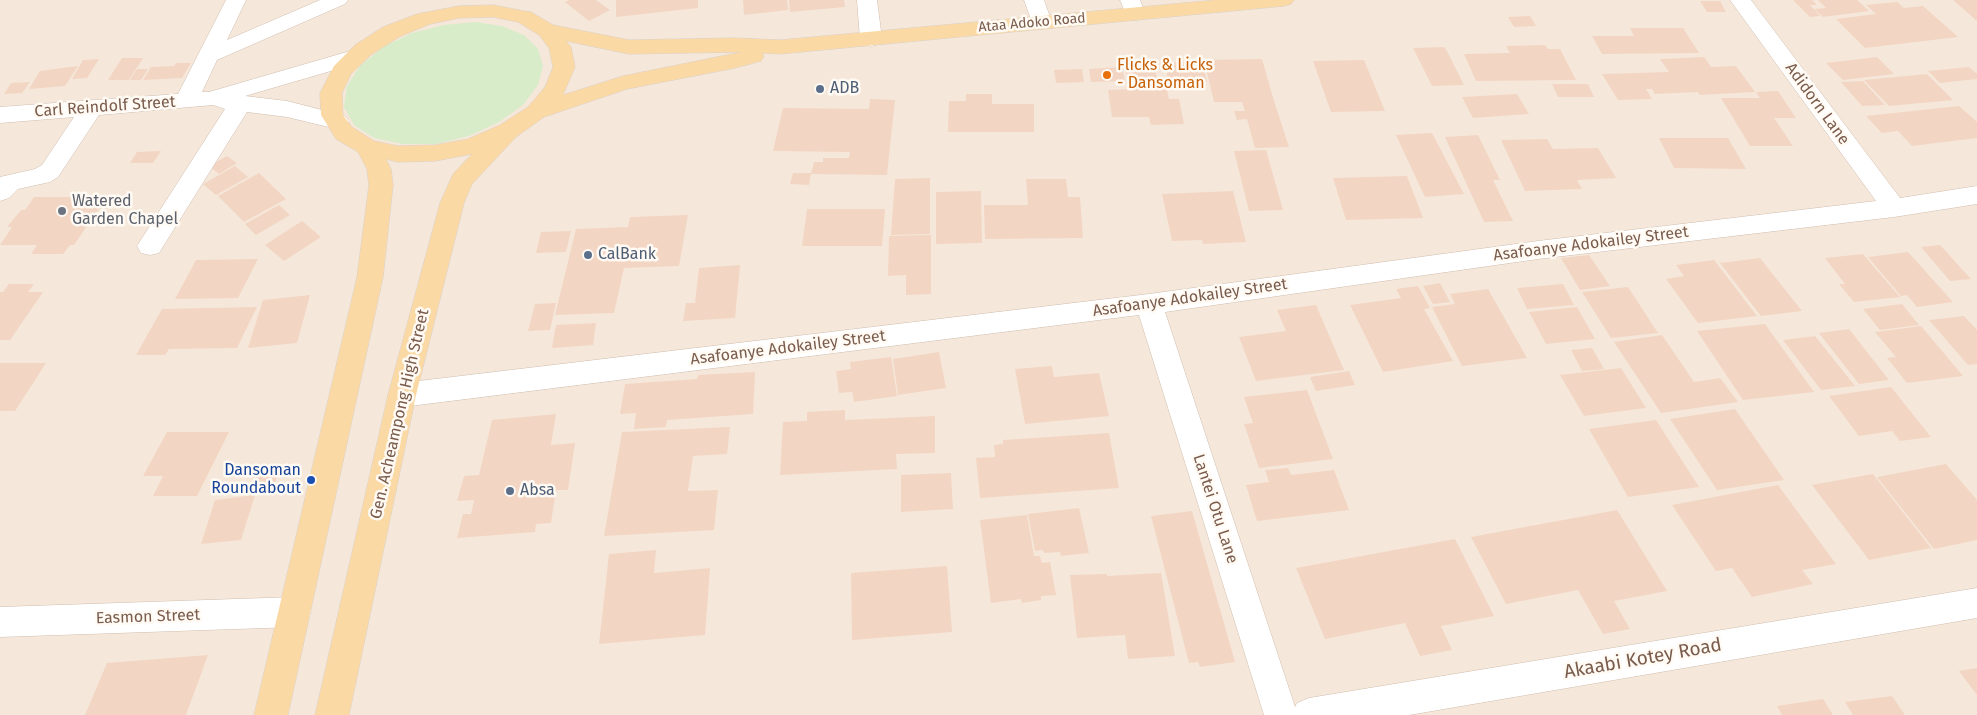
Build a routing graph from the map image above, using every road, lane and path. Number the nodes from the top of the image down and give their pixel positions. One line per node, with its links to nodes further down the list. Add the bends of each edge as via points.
1 (236, 0): 17 (street)
2 (338, 0): 17 (street)
3 (433, 0): 13 (main road)
4 (510, 0): 11 (main road)
5 (867, 0): 15 (street)
6 (1034, 0): 12 (street)
7 (1284, 0): 9 (main road, Ataa Adoko Road)
8 (1740, 0): 30 (street, Adidorn Lane)
9 (1190, 4): 10 (main road, Ataa Adoko Road)
10 (1132, 7): 12 (main road, Ataa Adoko Road)
11 (524, 18): 13 (main road, via 493,11 459,12); 14 (main road)
12 (1041, 23): 15 (main road, Ataa Adoko Road)
13 (404, 27): 18 (main road, via 391,32)
14 (547, 30): 16 (main road, Ataa Adoko Road, via 628,47); 23 (main road, via 560,47 564,67 555,90)
15 (870, 39): 16 (main road, Ataa Adoko Road)
16 (780, 47): 23 (main road, Ataa Adoko Road, via 735,61 623,84)
17 (208, 56): 20 (street)
18 (357, 56): 19 (street, Carl Reindolf Street); 25 (main road, via 342,71 332,93 332,115)
19 (210, 100): 20 (street, Carl Reindolf Street); 21 (street, Carl Reindolf Street)
20 (186, 101): 22 (street, Carl Reindolf Street)
21 (240, 104): 25 (street, Carl Reindolf Street, via 286,109); 31 (street)
22 (92, 108): 24 (street, Carl Reindolf Street); 28 (street, via 47,174 10,182)
23 (536, 112): 26 (main road)
24 (0, 115)
25 (337, 121): 27 (main road, via 344,133)
26 (508, 131): 27 (main road, via 473,146 435,153 398,154); 33 (main road, Gen. Acheampong High Street, via 462,180 452,203)
27 (367, 147): 35 (main road, via 379,169 381,185 370,277)
28 (0, 192)
29 (1977, 195): 30 (street, Asafoanye Adokailey Street)
30 (1894, 208): 32 (street, Asafoanye Adokailey Street, via 1528,252)
31 (150, 246)
32 (1149, 304): 33 (street, Asafoanye Adokailey Street); 39 (street, Lantei Otu Lane)
33 (402, 395): 38 (main road, Gen. Acheampong High Street)
34 (1977, 603): 40 (street, Akaabi Kotey Road)
35 (295, 612): 36 (street, Easmon Street); 37 (main road)
36 (0, 622)
37 (271, 715)
38 (332, 715)
39 (1281, 715)
40 (1308, 715)

